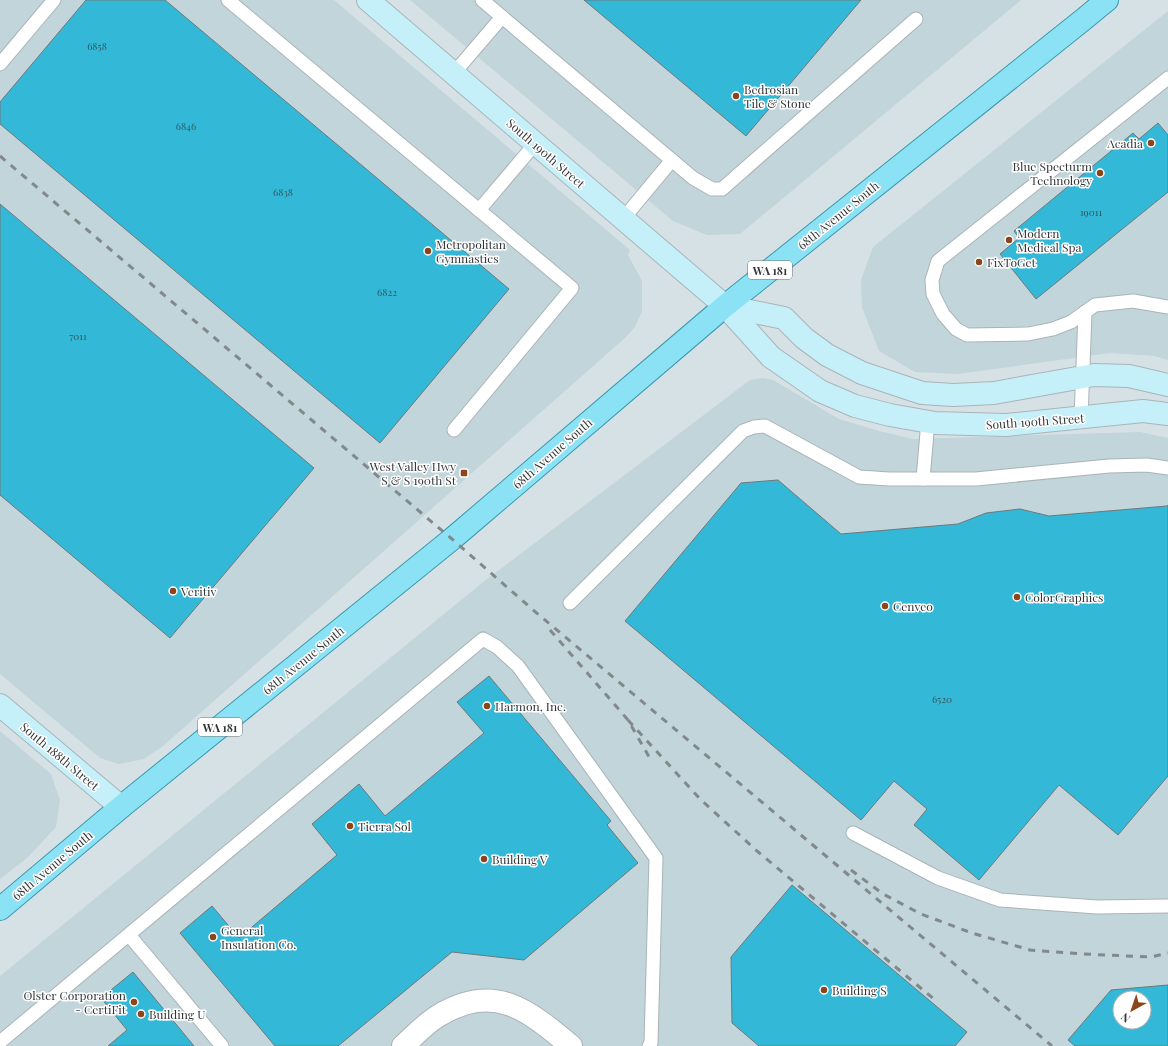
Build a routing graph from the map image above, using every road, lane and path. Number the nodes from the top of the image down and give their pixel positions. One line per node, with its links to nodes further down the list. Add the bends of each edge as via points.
1 (54, 0): 8 (lane)
2 (228, 0): 13 (lane)
3 (368, 0): 9 (street, South 190th Street)
4 (482, 0): 6 (lane)
5 (1107, 0): 15 (main road, 68th Avenue South / WA 181)
6 (502, 17): 9 (lane); 12 (lane)
7 (916, 19): 12 (lane, via 722,189 712,189)
8 (0, 64)
9 (454, 74): 11 (street, South 190th Street)
10 (1168, 78): 17 (lane, via 938,261 932,280 933,294 944,314 956,329 967,335 1028,334 1071,322)
11 (535, 144): 13 (lane); 14 (street, South 190th Street)
12 (672, 160): 14 (lane)
13 (479, 210): 23 (lane, via 572,288)
14 (623, 218): 15 (street, South 190th Street)
15 (725, 306): 18 (street, South 190th Street, via 784,318 804,338 827,355 862,373 922,393 994,393); 22 (street, South 190th Street, via 771,357 820,390 855,406); 28 (main road, 68th Avenue South / WA 181, via 447,544)
16 (1168, 307): 17 (lane, via 1134,301 1095,305)
17 (1084, 312): 18 (lane)
18 (1082, 376): 19 (street, South 190th Street, via 1129,376); 21 (lane)
19 (1168, 385)
20 (1168, 414): 21 (street, South 190th Street, via 1143,411)
21 (1081, 418): 22 (street, South 190th Street, via 1006,425)
22 (928, 421): 25 (lane)
23 (454, 430)
24 (1168, 468): 25 (lane, via 1147,465 1109,466 976,479)
25 (923, 479): 26 (lane, via 859,477 765,426 754,427 743,431)
26 (570, 603)
27 (0, 705): 28 (street, South 188th Street)
28 (121, 807): 31 (main road, 68th Avenue South / WA 181)
29 (853, 833): 30 (lane, via 938,878 1000,900 1097,907)
30 (1168, 906)
31 (0, 909)
32 (129, 935): 33 (lane); 34 (lane); 37 (lane, via 483,639 497,647 518,666 656,858 651,1043)
33 (0, 1042)
34 (222, 1046)
35 (403, 1046): 36 (street, via 437,1016 464,1003 488,1000 518,1007 541,1021)
36 (571, 1046)
37 (648, 1046)

